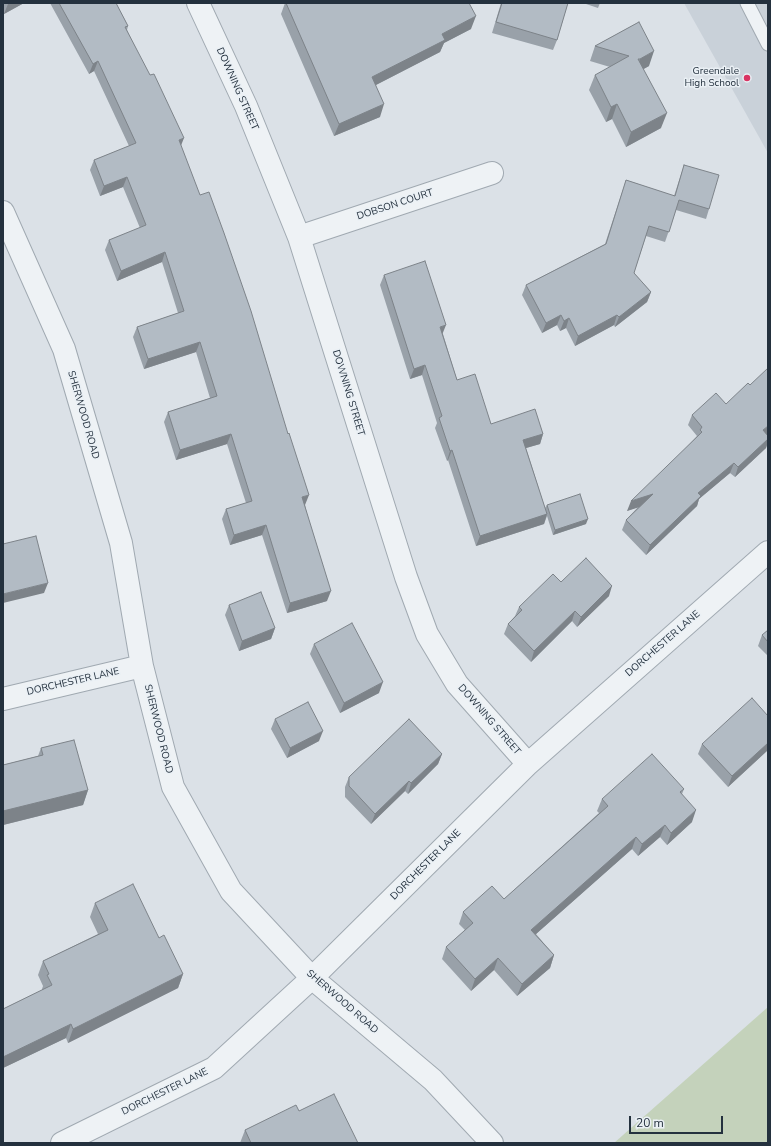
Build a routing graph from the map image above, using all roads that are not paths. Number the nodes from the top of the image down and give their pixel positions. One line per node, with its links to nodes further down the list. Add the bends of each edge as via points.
1 (198, 3): 6 (street, DOWNING STREET, via 246,106)
2 (747, 3): 3 (lane)
3 (768, 44)
4 (492, 173): 6 (street, DOBSON COURT)
5 (3, 212): 8 (street, SHERWOOD ROAD, via 64,349 121,543)
6 (299, 237): 10 (street, DOWNING STREET, via 406,577 427,634 457,684)
7 (768, 552): 10 (street, DORCHESTER LANE)
8 (142, 666): 9 (street, DORCHESTER LANE); 11 (street, SHERWOOD ROAD, via 173,787 231,891)
9 (3, 698)
10 (528, 764): 11 (street, DORCHESTER LANE)
11 (312, 978): 12 (street, DORCHESTER LANE, via 214,1068); 13 (street, SHERWOOD ROAD, via 433,1080)
12 (62, 1143)
13 (492, 1143)

